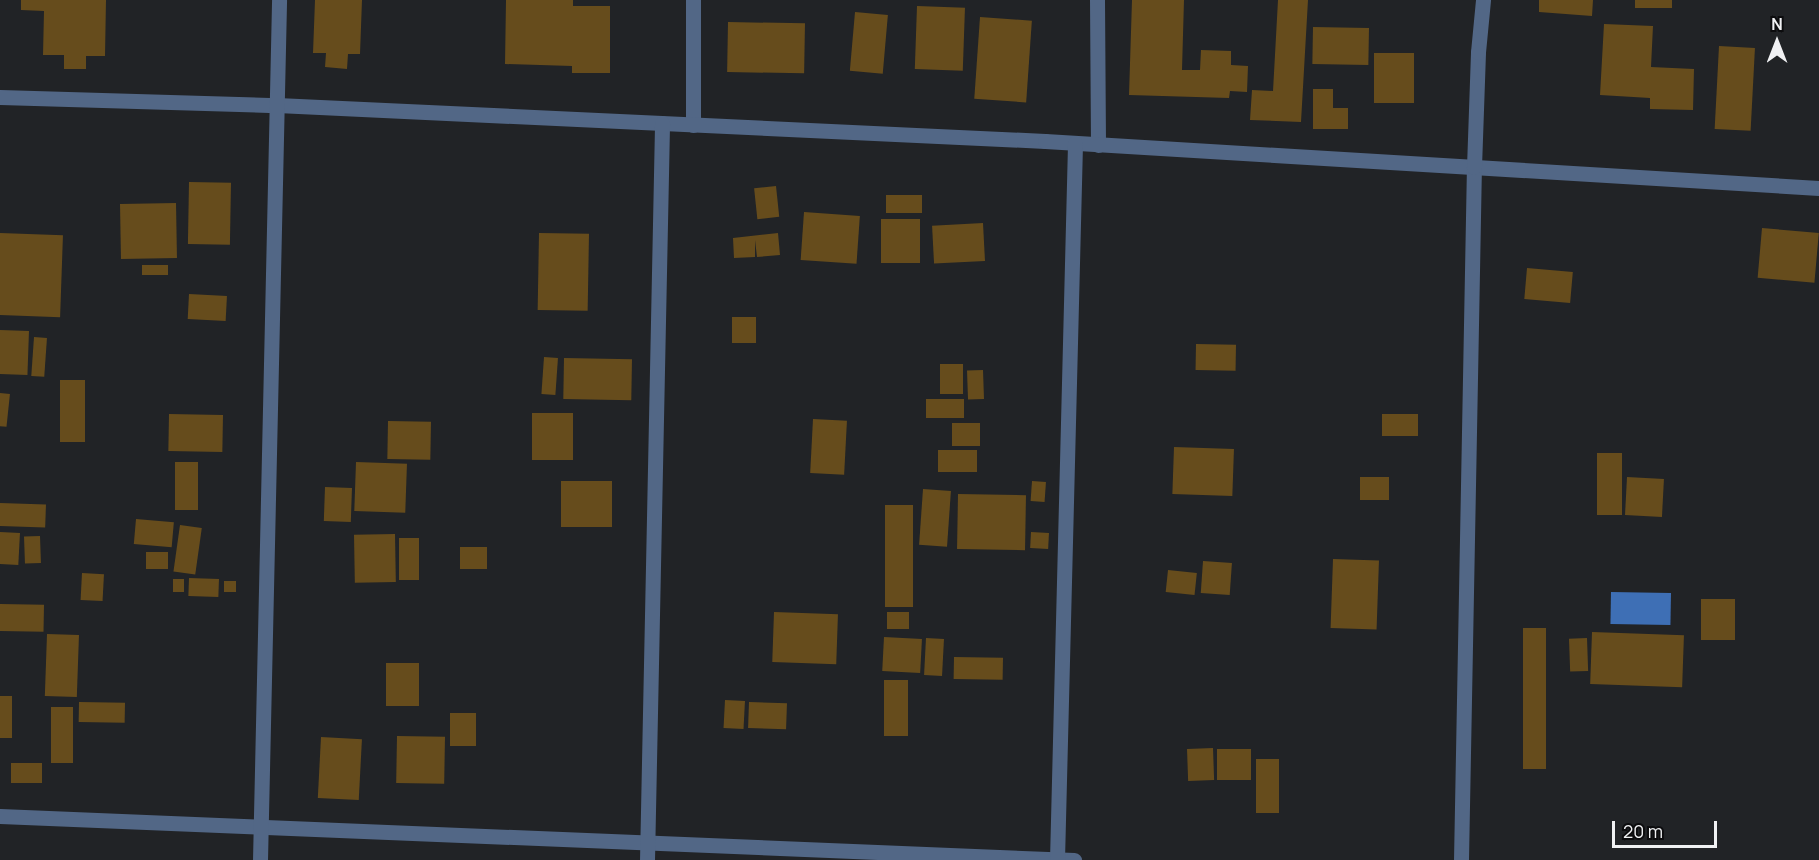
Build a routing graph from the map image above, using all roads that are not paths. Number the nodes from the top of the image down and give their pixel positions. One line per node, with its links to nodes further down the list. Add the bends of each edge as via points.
1 (279, 0): 6 (street)
2 (693, 0): 8 (street)
3 (1096, 0): 10 (street)
4 (1483, 0): 11 (street)
5 (0, 97): 6 (street)
6 (277, 105): 7 (street); 14 (street)
7 (662, 123): 8 (street); 15 (street)
8 (693, 125): 9 (street)
9 (1075, 143): 10 (street); 18 (street)
10 (1098, 145): 11 (street)
11 (1474, 167): 12 (street); 20 (street)
12 (1819, 188)
13 (0, 816): 14 (street)
14 (261, 826): 15 (street); 16 (street)
15 (647, 843): 17 (street); 18 (street)
16 (260, 860)
17 (647, 860)
18 (1057, 860): 19 (street)
19 (1074, 860)
20 (1461, 860)

